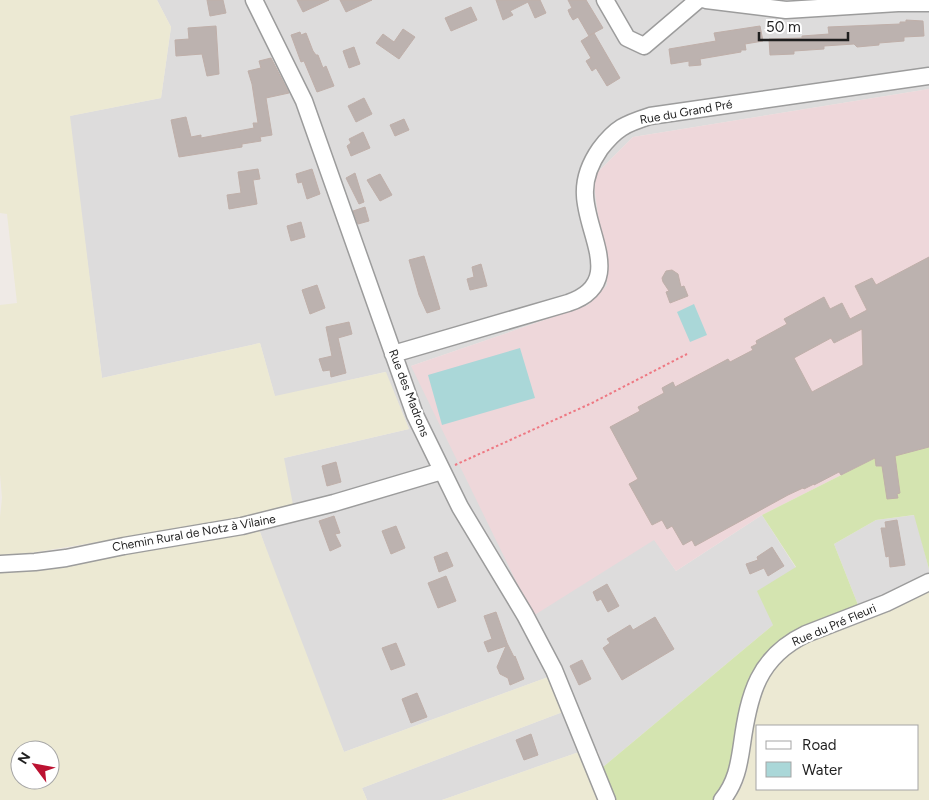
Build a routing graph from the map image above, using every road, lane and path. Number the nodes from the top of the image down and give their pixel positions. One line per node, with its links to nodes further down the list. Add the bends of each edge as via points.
1 (254, 0): 7 (street, Rue des Madrons, via 304,101)
2 (605, 0): 3 (street, via 627,38 644,46)
3 (698, 0)
4 (706, 0): 5 (street, via 786,10 898,2)
5 (929, 3)
6 (929, 76): 7 (street, Rue du Grand Pré, via 650,116 627,123 611,135 586,175 584,194 600,257 599,275 592,289 581,299)
7 (393, 354): 9 (street, Rue des Madrons, via 415,416)
8 (687, 354): 9 (path, via 592,403)
9 (442, 471): 10 (street, Chemin Rural de Notz à Vilaine, via 242,526 66,558); 12 (street, Rue des Madrons, via 554,670)
10 (0, 564)
11 (929, 582): 13 (street, Rue du Pré Fleuri, via 886,603 806,634 777,652 753,690 737,776)
12 (607, 800)
13 (722, 800)

